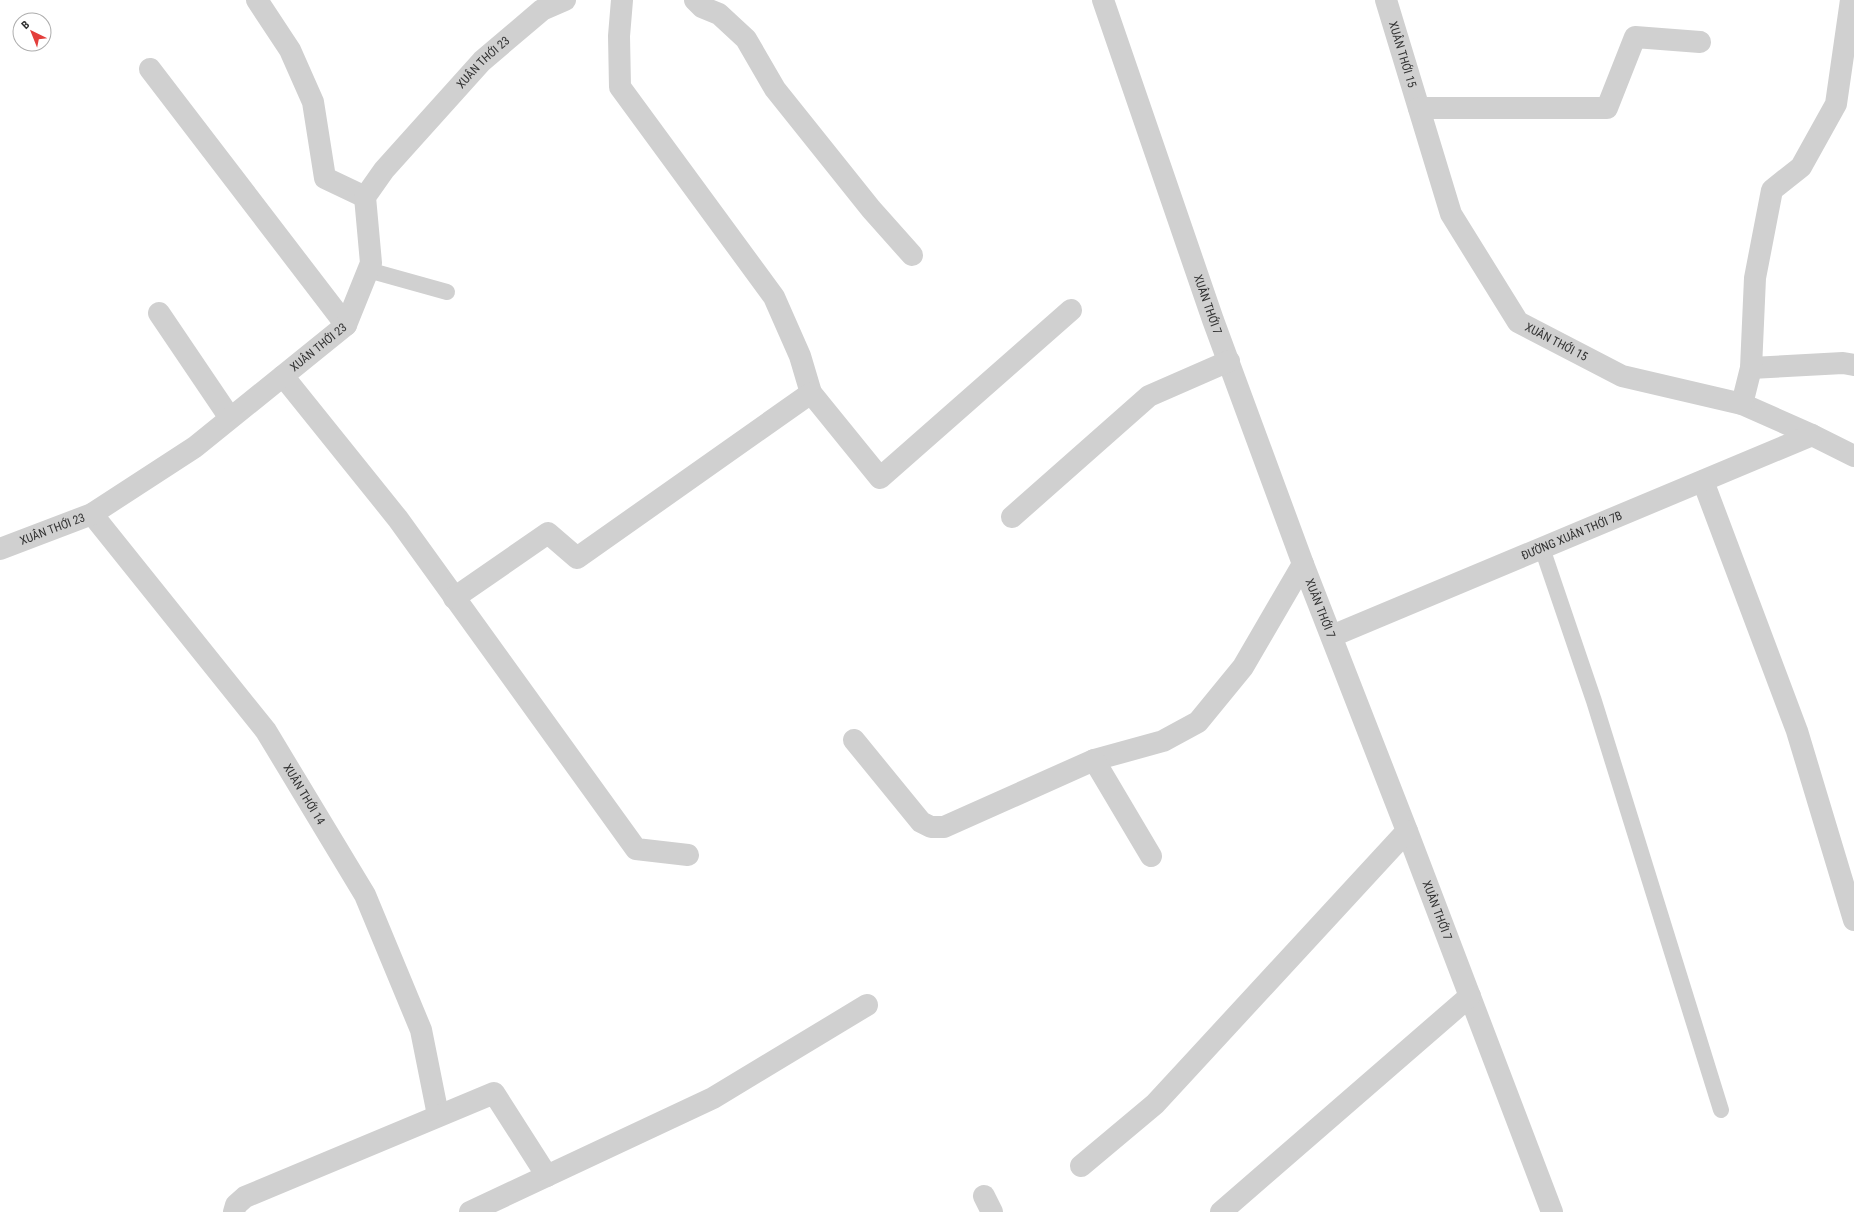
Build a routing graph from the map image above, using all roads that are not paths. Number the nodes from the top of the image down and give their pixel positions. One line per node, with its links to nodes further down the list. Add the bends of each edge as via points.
1 (257, 0): 11 (street, via 290,50 313,102 325,178)
2 (566, 0): 11 (street, XUÂN THỚI 23, via 542,10 482,61 384,170)
3 (622, 0): 22 (street, via 619,36 620,87 774,297 800,356)
4 (695, 0): 12 (street, via 702,8 719,14 746,38 775,89 871,209)
5 (1103, 0): 18 (street, XUÂN THỚI 7)
6 (1386, 0): 10 (street, XUÂN THỚI 15)
7 (1851, 0): 20 (street, via 1836,104 1801,167 1772,190 1755,278)
8 (1700, 42): 10 (street, via 1635,37 1607,108)
9 (150, 69): 17 (street)
10 (1419, 108): 23 (street, XUÂN THỚI 15, via 1451,214 1518,322 1622,376)
11 (365, 197): 13 (street, XUÂN THỚI 23, via 371,263)
12 (912, 255)
13 (368, 270): 14 (lane); 17 (street, XUÂN THỚI 23)
14 (447, 292)
15 (1071, 310): 22 (street, via 880,478)
16 (159, 313): 24 (street)
17 (346, 325): 21 (street, XUÂN THỚI 23)
18 (1229, 361): 29 (street, via 1150,396); 32 (street, XUÂN THỚI 7)
19 (1854, 365): 20 (street)
20 (1751, 368): 23 (street)
21 (283, 376): 24 (street, XUÂN THỚI 23); 33 (street, via 398,519)
22 (811, 393): 33 (street, via 577,558 548,533)
23 (1742, 404): 25 (street, XUÂN THỚI 15)
24 (230, 418): 28 (street, XUÂN THỚI 23, via 195,447)
25 (1812, 435): 26 (street, XUÂN THỚI 15); 27 (street, ĐƯỜNG XUÂN THỚI 7B)
26 (1854, 456)
27 (1703, 480): 30 (street, ĐƯỜNG XUÂN THỚI 7B); 40 (street, via 1797,731)
28 (92, 514): 31 (street, XUÂN THỚI 23); 44 (street, XUÂN THỚI 14, via 266,731 365,895 421,1030)
29 (1012, 517)
30 (1542, 548): 34 (street, ĐƯỜNG XUÂN THỚI 7B); 43 (lane, via 1594,701)
31 (0, 549)
32 (1303, 564): 34 (street, XUÂN THỚI 7); 36 (street, via 1243,667 1198,722 1163,740)
33 (454, 598): 38 (street, via 636,849)
34 (1332, 636): 37 (street, XUÂN THỚI 7)
35 (854, 740): 36 (street, via 921,822 931,828 944,827)
36 (1094, 760): 39 (street)
37 (1407, 831): 41 (street, XUÂN THỚI 7); 45 (street, via 1155,1104)
38 (688, 855)
39 (1151, 856)
40 (1854, 920)
41 (1470, 996): 47 (street, XUÂN THỚI 7); 50 (street)
42 (867, 1005): 46 (street, via 713,1098)
43 (1721, 1110)
44 (438, 1116): 46 (street, via 494,1093); 48 (street, via 245,1197 236,1205)
45 (1081, 1166)
46 (547, 1176): 49 (street)
47 (1550, 1211)
48 (234, 1212)
49 (470, 1212)
50 (1221, 1212)

